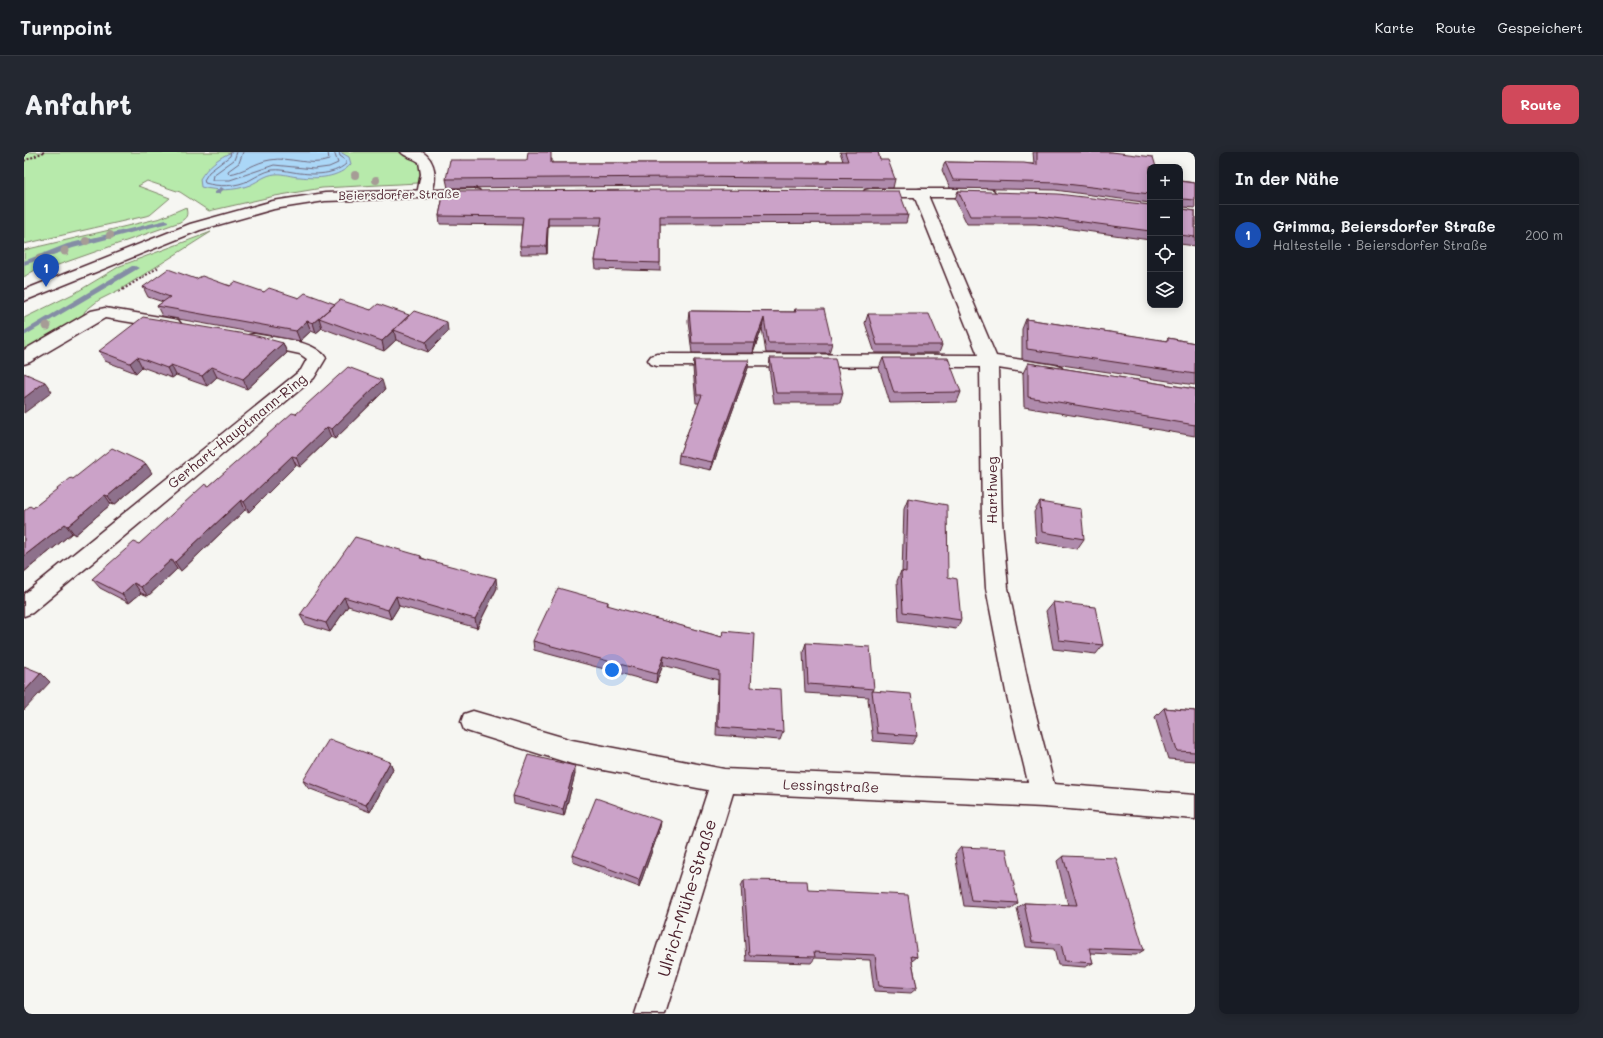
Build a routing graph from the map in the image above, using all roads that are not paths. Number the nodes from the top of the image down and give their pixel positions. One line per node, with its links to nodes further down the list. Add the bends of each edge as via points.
1 (408, 152): 6 (street, via 421,157 426,164 428,172)
2 (487, 193): 6 (street, Beiersdorfer Straße)
3 (857, 193): 4 (street)
4 (920, 193): 5 (street); 12 (street, Harthweg)
5 (1002, 193)
6 (424, 194): 7 (street, Beiersdorfer Straße, via 325,197 273,205 195,228)
7 (24, 296)
8 (192, 328): 10 (street, via 105,313 97,315)
9 (238, 336): 14 (street, Gerhart-Hauptmann-Ring, via 306,350 317,358 308,374)
10 (24, 358)
11 (657, 360): 12 (street)
12 (989, 360): 13 (street); 17 (street, Harthweg, via 992,521 997,588 1018,692)
13 (1073, 374)
14 (24, 607)
15 (473, 722): 16 (street, Lessingstraße, via 572,752)
16 (724, 781): 17 (street, Lessingstraße); 19 (street, Ulrich-Mühe-Straße)
17 (1044, 795): 18 (street, Lessingstraße)
18 (1195, 807)
19 (650, 1014)

